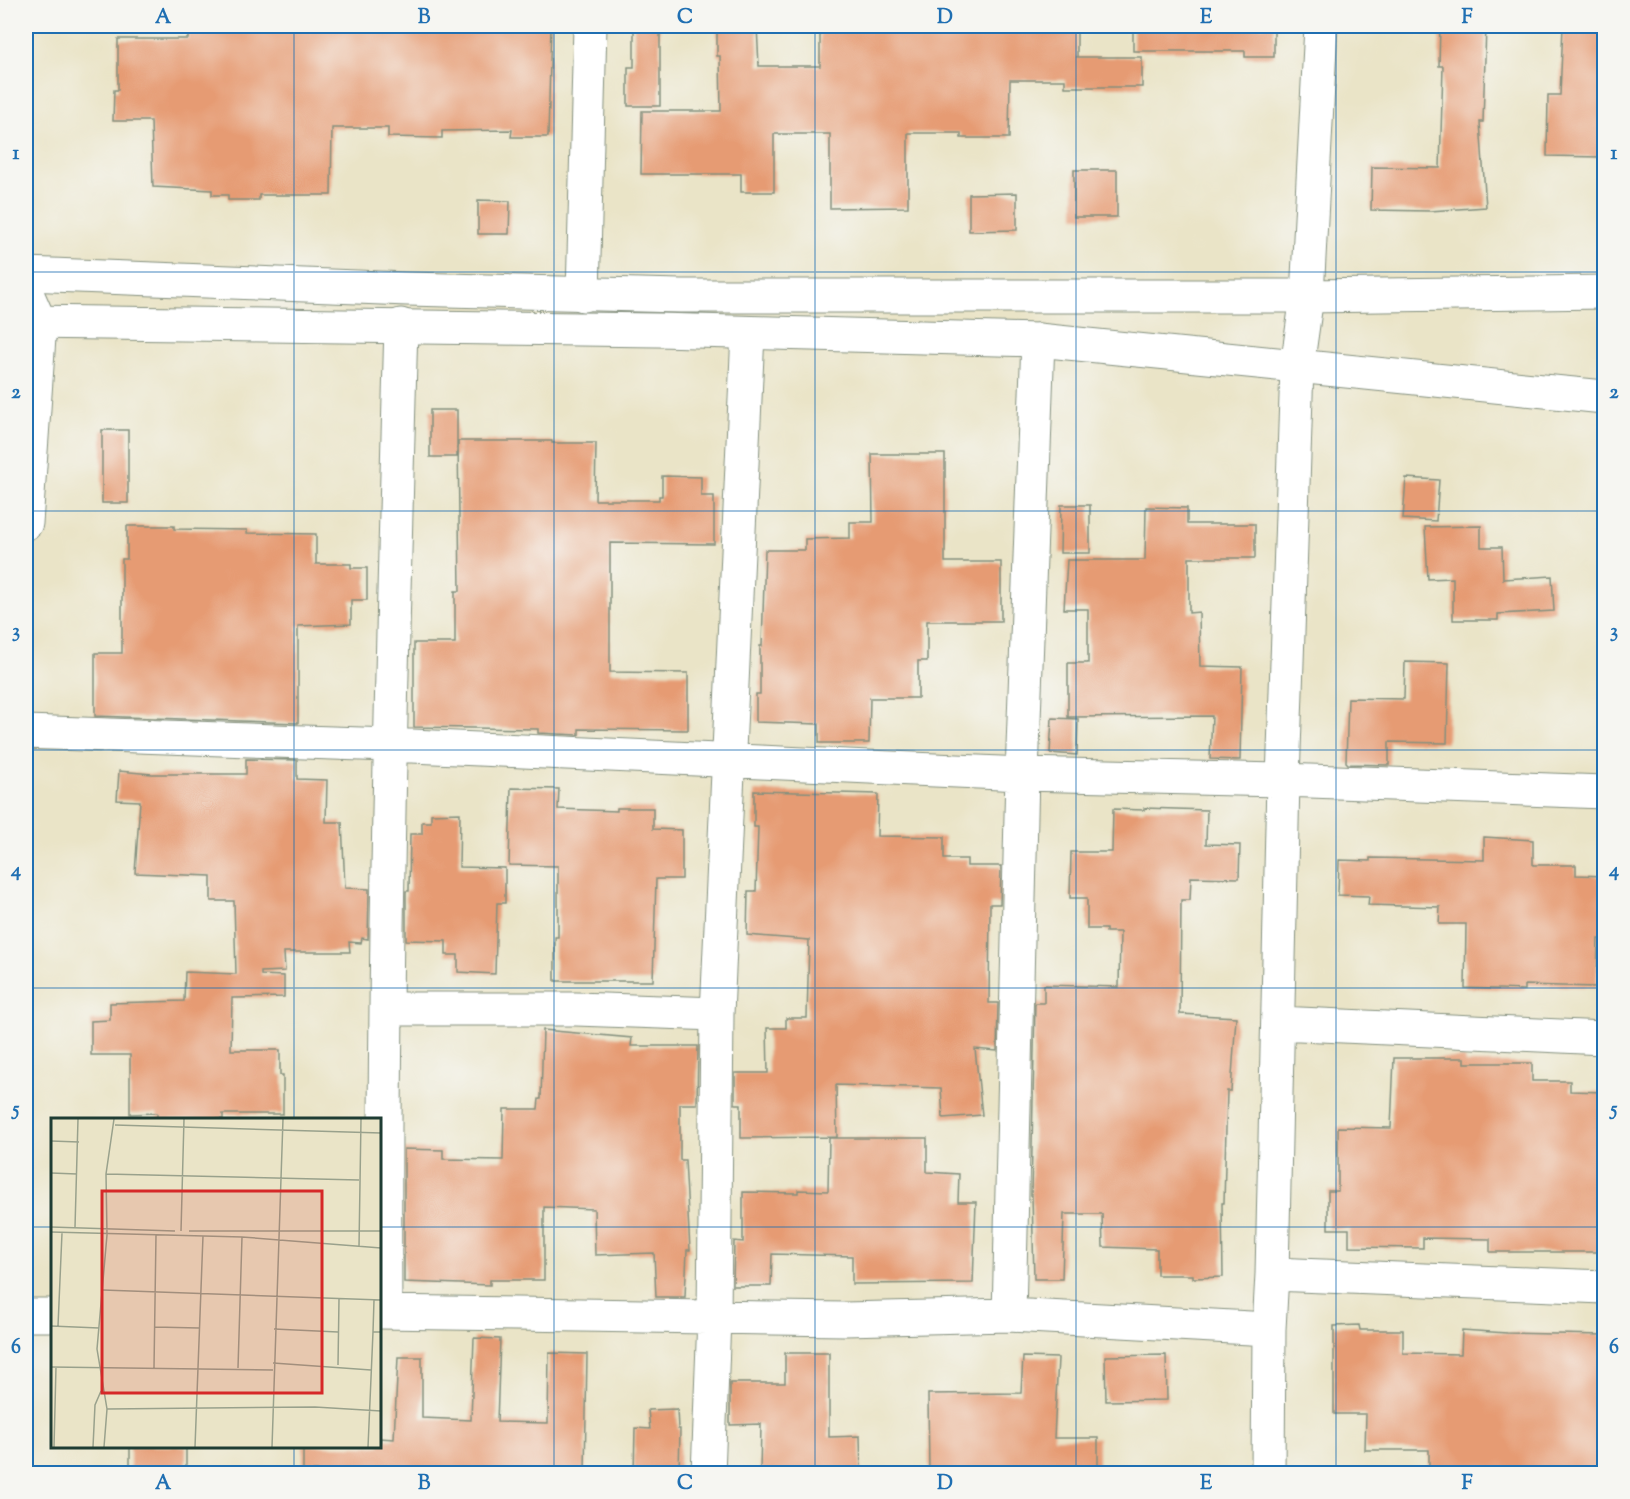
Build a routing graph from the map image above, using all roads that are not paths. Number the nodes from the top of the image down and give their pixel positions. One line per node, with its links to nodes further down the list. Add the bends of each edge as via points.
1 (590, 26): 6 (street)
2 (1321, 26): 7 (street)
3 (26, 274): 6 (street)
4 (26, 291): 8 (street)
5 (1605, 292): 7 (street)
6 (583, 295): 7 (street)
7 (1307, 296): 12 (street)
8 (33, 323): 9 (street); 14 (street)
9 (401, 325): 10 (street); 16 (street)
10 (748, 333): 11 (street); 17 (street)
11 (1038, 340): 12 (street); 18 (street)
12 (1298, 367): 13 (street); 19 (street)
13 (1605, 397)
14 (26, 523)
15 (26, 732): 16 (street)
16 (390, 745): 17 (street); 21 (street)
17 (729, 761): 18 (street); 22 (street)
18 (1022, 774): 19 (street); 30 (street)
19 (1283, 780): 20 (street); 23 (street)
20 (1605, 792)
21 (387, 1009): 22 (street); 27 (street)
22 (717, 1014): 31 (street)
23 (1278, 1023): 24 (street); 25 (street)
24 (1605, 1038)
25 (1272, 1274): 26 (street); 32 (street)
26 (1605, 1287)
27 (382, 1312): 31 (street)
28 (26, 1315): 29 (street)
29 (51, 1315)
30 (1009, 1315): 31 (street); 32 (street)
31 (714, 1318): 33 (street)
32 (1269, 1329): 34 (street)
33 (708, 1473)
34 (1268, 1473)

